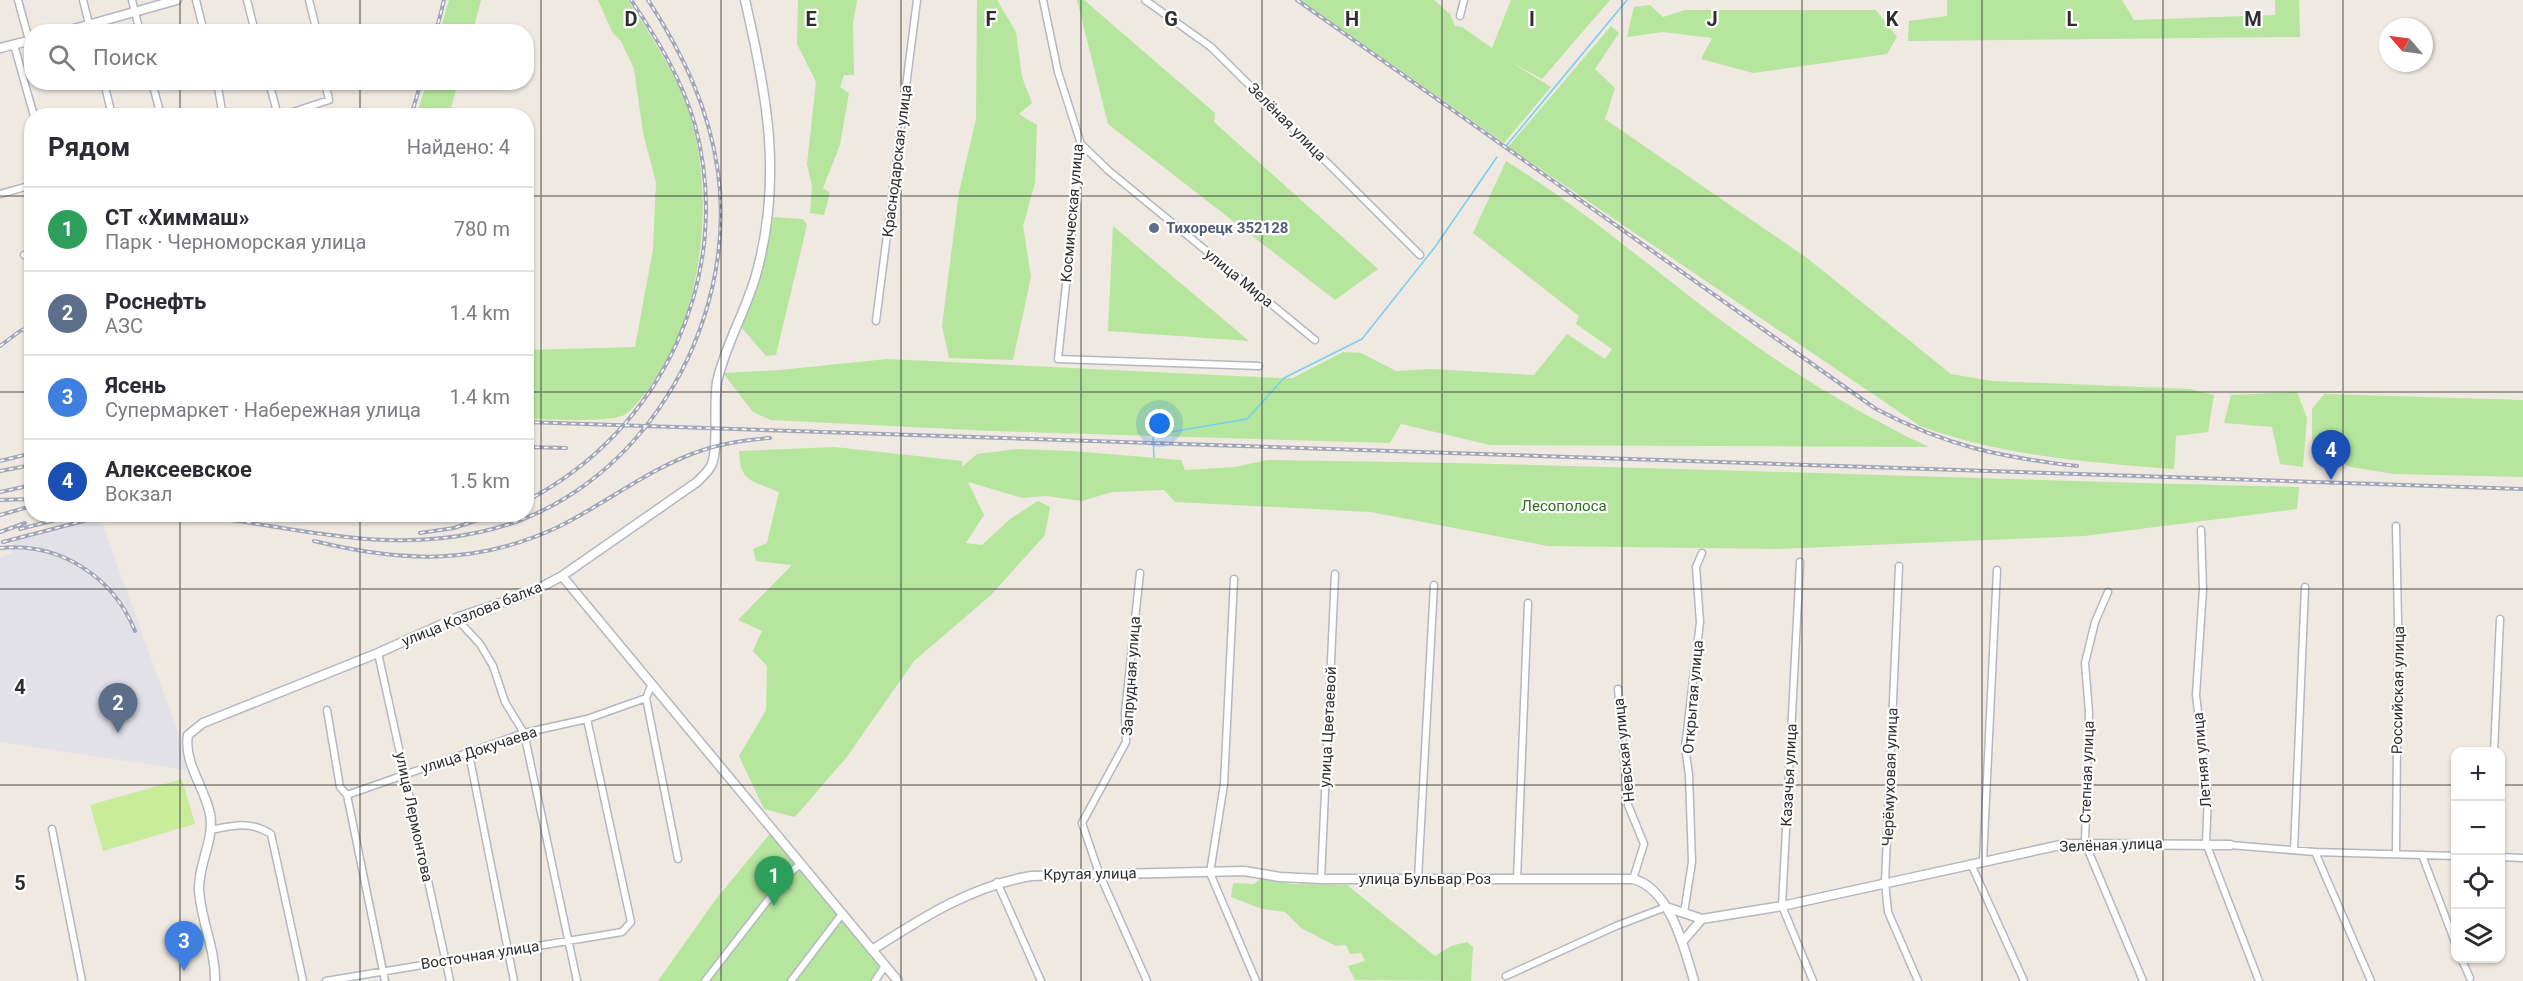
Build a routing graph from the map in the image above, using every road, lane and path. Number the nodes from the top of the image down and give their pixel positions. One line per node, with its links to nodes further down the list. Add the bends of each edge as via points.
1 (18, 0): 15 (street)
2 (83, 0): 16 (street)
3 (132, 0): 13 (street)
4 (177, 0): 13 (street)
5 (196, 0): 19 (street)
6 (247, 0): 20 (street)
7 (309, 0): 21 (street)
8 (745, 0): 53 (street, улица Козлова балка, via 765,92 772,173 756,275 716,388 712,464 705,475)
9 (917, 0): 42 (street, Краснодарская улица)
10 (1043, 0): 38 (street, Космическая улица, via 1058,72)
11 (1145, 0): 41 (street, Зелёная улица, via 1211,46)
12 (1464, 0): 14 (street)
13 (135, 11): 17 (street); 18 (street)
14 (1460, 16)
15 (25, 24)
16 (89, 24)
17 (101, 24)
18 (138, 24)
19 (202, 24)
20 (253, 24)
21 (315, 24)
22 (24, 42): 23 (street)
23 (14, 45): 24 (street); 25 (street)
24 (0, 48)
25 (24, 80)
26 (27, 90): 32 (street)
27 (106, 90): 33 (street)
28 (154, 90): 34 (street)
29 (218, 90): 35 (street)
30 (272, 90): 36 (street)
31 (327, 90): 37 (street, via 329,100)
32 (32, 108)
33 (110, 108)
34 (159, 108)
35 (222, 108)
36 (277, 108)
37 (304, 108)
38 (1081, 144): 43 (street, улица Мира); 44 (street, Космическая улица, via 1058,359)
39 (24, 187): 40 (street)
40 (0, 194)
41 (1420, 255)
42 (876, 321)
43 (1315, 340)
44 (1259, 366)
45 (2396, 526): 79 (street, Российская улица)
46 (2201, 530): 75 (street, Летняя улица, via 2203,589 2196,694 2208,795)
47 (1702, 553): 98 (street, Открытая улица, via 1696,567 1700,622 1685,747 1692,862)
48 (1800, 562): 96 (street, Казачья улица)
49 (1899, 566): 95 (street, Черёмуховая улица)
50 (1997, 570): 85 (street)
51 (1140, 573): 88 (street, Запрудная улица, via 1125,712 1126,742 1082,823)
52 (1335, 574): 90 (street, улица Цветаевой)
53 (562, 576): 59 (street, улица Козлова балка, via 518,598); 62 (street)
54 (1234, 579): 89 (street, via 1224,784)
55 (1434, 585): 91 (street)
56 (2305, 587): 77 (street)
57 (2108, 592): 74 (street, Степная улица, via 2095,622 2085,663 2089,712)
58 (1528, 603): 92 (street)
59 (456, 618): 61 (street, улица Козлова балка); 67 (street, via 489,659 505,702)
60 (2500, 619): 68 (street)
61 (378, 653): 70 (street, улица Лермонтова); 73 (street, улица Козлова балка, via 203,723 188,735 188,752 210,813)
62 (651, 686): 64 (street); 86 (street)
63 (1618, 689): 93 (street, Невская улица, via 1628,805 1644,844)
64 (646, 698): 66 (street, улица Докучаева); 84 (street)
65 (327, 710): 71 (street, via 340,787)
66 (587, 719): 67 (street, улица Докучаева); 102 (street, Восточная улица, via 631,922 622,932)
67 (524, 732): 69 (street, улица Докучаева); 102 (street)
68 (2494, 747)
69 (468, 754): 70 (street, улица Докучаева); 105 (street)
70 (404, 774): 71 (street, улица Докучаева); 106 (street, улица Лермонтова)
71 (347, 795): 109 (street)
72 (52, 829): 112 (street)
73 (211, 830): 113 (street, via 199,890); 114 (street, via 240,824 259,826 271,834)
74 (2085, 843): 75 (street, Зелёная улица); 85 (street, Зелёная улица); 131 (street, Степная улица)
75 (2206, 843): 76 (street, Зелёная улица); 132 (street, Летняя улица)
76 (2230, 845): 77 (street, Зелёная улица)
77 (2294, 850): 78 (street, Зелёная улица)
78 (2315, 852): 79 (street, Зелёная улица); 133 (street)
79 (2396, 854): 80 (street, Зелёная улица)
80 (2422, 855): 81 (street, Зелёная улица); 101 (street)
81 (2451, 856)
82 (2505, 857): 83 (street)
83 (2523, 858)
84 (678, 859)
85 (1983, 861): 87 (street, Зелёная улица)
86 (801, 864): 99 (street); 120 (street, via 789,873)
87 (1971, 864): 95 (street, Зелёная улица); 130 (street)
88 (1099, 873): 89 (street, Крутая улица); 94 (street, Крутая улица); 125 (street, Запрудная улица)
89 (1210, 873): 90 (street, улица Бульвар Роз, via 1244,871); 126 (street)
90 (1321, 879): 91 (street, улица Бульвар Роз)
91 (1419, 879): 92 (street, улица Бульвар Роз)
92 (1517, 880): 93 (street, улица Бульвар Роз)
93 (1637, 880): 97 (street)
94 (997, 882): 104 (street, Крутая улица, via 925,916); 124 (street)
95 (1885, 882): 96 (street, Зелёная улица); 129 (street, Черёмуховая улица, via 1888,912)
96 (1782, 906): 100 (street, Зелёная улица); 128 (street, Казачья улица)
97 (1666, 907): 98 (street, Зелёная улица); 103 (street); 110 (street)
98 (1684, 913): 100 (street, Зелёная улица)
99 (842, 914): 104 (street); 121 (street)
100 (1702, 919): 103 (street)
101 (2451, 932)
102 (569, 940): 105 (street, Восточная улица); 119 (street)
103 (1682, 942): 127 (street)
104 (872, 950): 108 (street)
105 (508, 953): 106 (street, Восточная улица); 118 (street)
106 (446, 961): 109 (street, Восточная улица); 117 (street, улица Лермонтова)
107 (2463, 963): 111 (street)
108 (885, 966): 122 (street); 123 (street)
109 (383, 971): 115 (street, Восточная улица); 116 (street)
110 (1506, 976)
111 (2470, 978)
112 (81, 981)
113 (215, 981)
114 (303, 981)
115 (326, 981)
116 (385, 981)
117 (450, 981)
118 (514, 981)
119 (577, 981)
120 (705, 981)
121 (791, 981)
122 (875, 981)
123 (898, 981)
124 (1041, 981)
125 (1147, 981)
126 (1256, 981)
127 (1695, 981)
128 (1813, 981)
129 (1918, 981)
130 (2024, 981)
131 (2143, 981)
132 (2259, 981)
133 (2371, 981)

